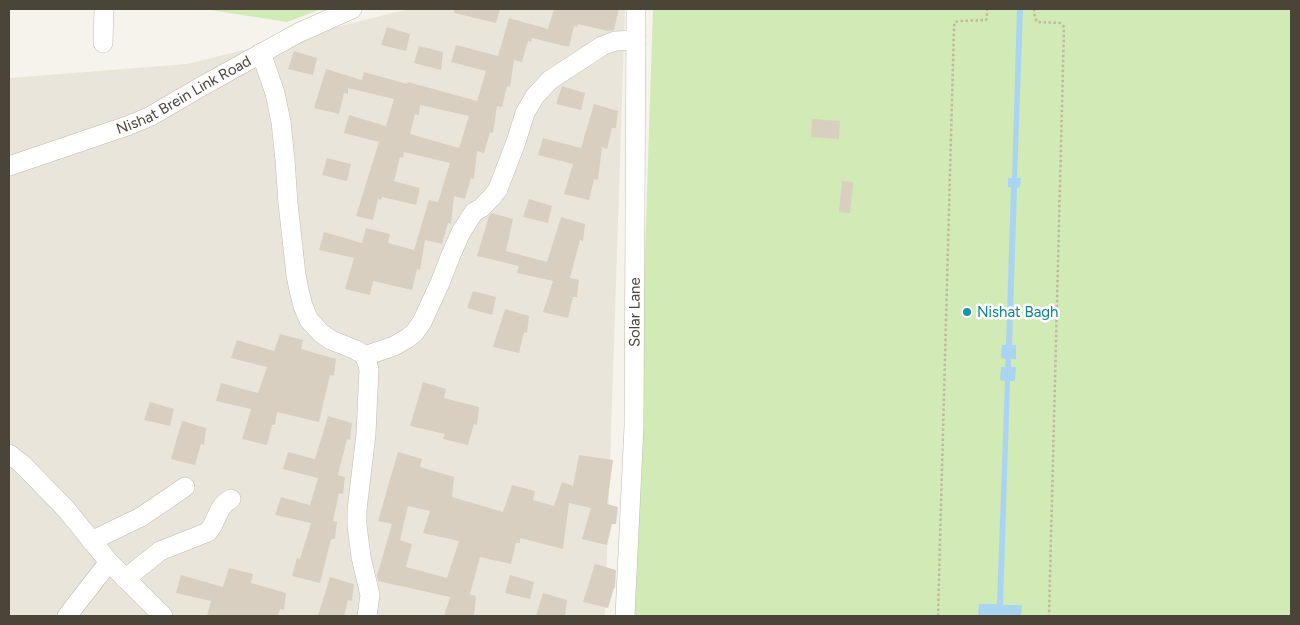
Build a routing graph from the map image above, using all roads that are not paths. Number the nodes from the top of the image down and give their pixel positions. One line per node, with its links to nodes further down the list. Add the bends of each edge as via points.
1 (104, 9): 5 (street)
2 (352, 9): 6 (street, Nishat Brein Link Road)
3 (636, 9): 4 (street, Solar Lane)
4 (636, 40): 8 (street, via 615,41 602,46 550,80 535,96 525,113 498,188 474,212 461,232 416,332 394,346); 18 (street, Solar Lane, via 634,426)
5 (103, 42)
6 (261, 53): 7 (street, Nishat Brein Link Road, via 149,117); 8 (street, via 281,122 295,266 303,306 309,320 322,334)
7 (9, 166)
8 (364, 356): 17 (street, via 369,369 368,398 357,525 370,595)
9 (9, 454): 12 (street, via 65,508)
10 (185, 488): 12 (street, via 140,517)
11 (231, 499): 14 (street, via 223,504 208,532 160,551)
12 (91, 541): 13 (street)
13 (109, 562): 14 (street); 15 (street)
14 (125, 579): 16 (street)
15 (67, 616)
16 (163, 616)
17 (367, 616)
18 (624, 616)

